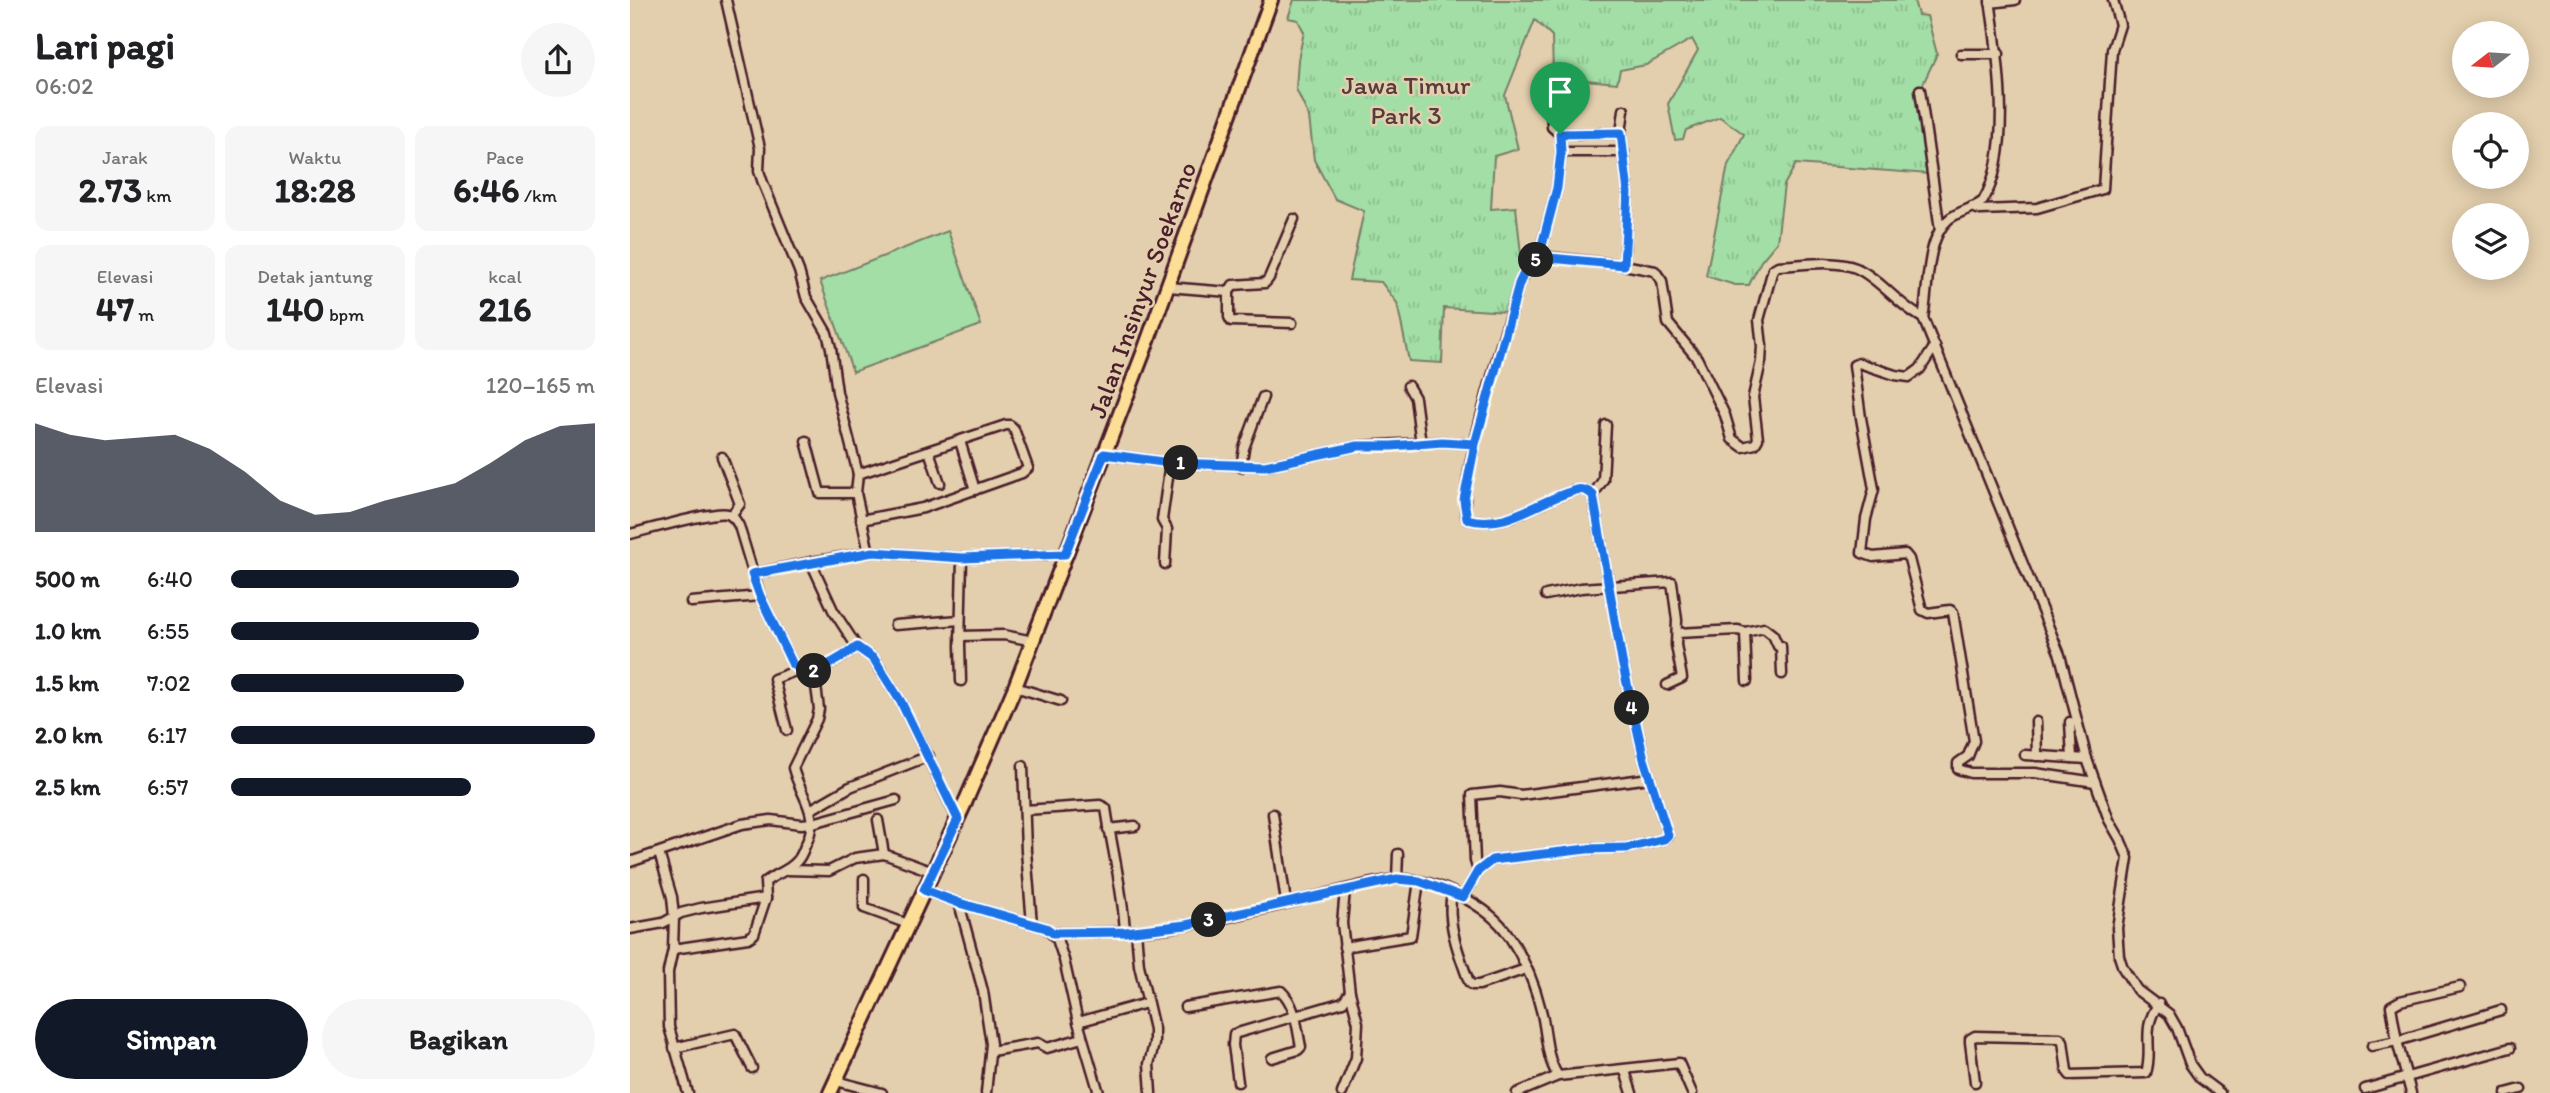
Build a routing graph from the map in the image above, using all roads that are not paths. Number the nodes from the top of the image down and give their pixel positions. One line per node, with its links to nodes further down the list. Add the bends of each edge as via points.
1 (726, 0): 37 (street, via 760,148 759,172 806,297 827,333)
2 (1272, 0): 20 (main road, Jalan Insinyur Soekarno)
3 (2015, 0): 5 (street)
4 (2113, 0): 15 (street, via 2120,24 2112,50 2103,189 2037,208)
5 (1990, 2): 7 (street)
6 (1961, 54): 7 (street)
7 (1999, 54): 15 (street, via 1996,165 1986,195)
8 (1920, 90): 17 (street)
9 (1551, 94): 12 (street, via 1552,127)
10 (1624, 110): 11 (street)
11 (1621, 133): 12 (street); 14 (street)
12 (1560, 134): 13 (street)
13 (1561, 152): 14 (street); 18 (street)
14 (1624, 152): 19 (street, via 1628,193)
15 (1972, 207): 17 (street, via 1952,217)
16 (1294, 219): 21 (street, via 1267,281 1233,285)
17 (1940, 230): 22 (street, via 1928,263)
18 (1539, 257): 19 (street); 31 (street, via 1519,284)
19 (1624, 265): 22 (street, via 1659,275 1668,323 1697,358 1732,439 1743,447 1758,439 1753,397 1761,362 1759,320 1773,269 1826,264 1858,269)
20 (1168, 287): 21 (street); 33 (main road, Jalan Insinyur Soekarno)
21 (1229, 292): 23 (street, via 1231,321)
22 (1923, 318): 24 (street)
23 (1292, 323)
24 (1935, 346): 77 (street, via 2060,655); 80 (street, via 1909,377 1854,365 1874,489 1862,553 1873,557 1905,554 1922,610 1953,612 1974,741 1958,769)
25 (1408, 386): 30 (street, via 1415,398)
26 (1263, 397): 36 (street)
27 (1606, 425): 41 (street, via 1603,480)
28 (960, 441): 32 (street); 39 (street); 39 (street, via 1010,425 1028,468)
29 (806, 442): 40 (street, via 820,493)
30 (1421, 444): 31 (street); 36 (street, via 1358,446 1280,464)
31 (1475, 444): 41 (street, via 1464,500 1467,519 1500,520 1574,490)
32 (929, 451): 37 (street); 38 (street)
33 (1104, 454): 35 (street); 46 (main road, Jalan Insinyur Soekarno)
34 (722, 457): 42 (street, via 740,504)
35 (1170, 463): 36 (street); 49 (street, via 1162,520 1167,529)
36 (1241, 467)
37 (858, 474): 40 (street)
38 (940, 482)
39 (975, 490): 43 (street, via 923,508)
40 (856, 493): 43 (street)
41 (1593, 495): 51 (street)
42 (731, 516): 44 (street, via 723,513); 50 (street, via 739,526)
43 (861, 520): 45 (street)
44 (630, 534)
45 (869, 553): 47 (street); 48 (street)
46 (1065, 554): 47 (street); 60 (main road, Jalan Insinyur Soekarno)
47 (962, 558): 55 (street)
48 (811, 562): 50 (street); 61 (street)
49 (1165, 564)
50 (752, 574): 53 (street)
51 (1608, 585): 52 (street); 58 (street, via 1672,582); 79 (street)
52 (1546, 595)
53 (760, 596): 54 (street); 62 (street, via 790,661)
54 (691, 601)
55 (960, 620): 56 (street); 59 (street)
56 (895, 625)
57 (1742, 631): 58 (street); 64 (street, via 1764,628 1773,635 1781,646); 66 (street)
58 (1677, 633): 67 (street, via 1682,678)
59 (960, 636): 60 (street, via 1004,635); 65 (street)
60 (1033, 641): 68 (main road, Jalan Insinyur Soekarno)
61 (857, 647): 63 (street); 74 (street, via 874,659)
62 (800, 669): 63 (street); 72 (street, via 774,679)
63 (814, 671): 82 (street, via 817,719 793,768)
64 (1782, 674)
65 (961, 681)
66 (1747, 681)
67 (1667, 685)
68 (1015, 687): 69 (street); 85 (main road, Jalan Insinyur Soekarno)
69 (1061, 701)
70 (2036, 722): 75 (street)
71 (2070, 722): 76 (street)
72 (787, 730)
73 (2025, 755): 75 (street)
74 (929, 756): 82 (street, via 850,787); 85 (street)
75 (2037, 756): 76 (street)
76 (2072, 758): 77 (street)
77 (2087, 759): 80 (street)
78 (1023, 766): 83 (street)
79 (1650, 778): 95 (street, via 1521,795 1472,795); 95 (street, via 1668,831 1664,839 1627,848 1503,858)
80 (2095, 782): 120 (street, via 2127,859 2117,928 2119,956 2137,990)
81 (896, 800): 87 (street)
82 (810, 810): 87 (street)
83 (1025, 810): 89 (street, via 1100,805 1106,808); 109 (street)
84 (1273, 814): 105 (street)
85 (958, 819): 96 (main road, Jalan Insinyur Soekarno)
86 (877, 820): 91 (street)
87 (813, 823): 90 (street, via 771,820 742,824); 94 (street, via 798,861)
88 (1135, 826): 89 (street)
89 (1108, 829): 112 (street, via 1124,901)
90 (659, 853): 93 (street); 107 (street)
91 (884, 854): 94 (street, via 855,858 830,871); 96 (street)
92 (1398, 854): 98 (street)
93 (630, 862)
94 (786, 870): 104 (street, via 765,882)
95 (1478, 871): 103 (street)
96 (933, 872): 100 (main road, Jalan Insinyur Soekarno)
97 (864, 879): 108 (street, via 864,908)
98 (1397, 879): 99 (street); 101 (street)
99 (1419, 881): 102 (street); 114 (street, via 1411,936)
100 (924, 890): 106 (street); 108 (main road, Jalan Insinyur Soekarno)
101 (1345, 890): 105 (street); 114 (street)
102 (1452, 892): 103 (street); 116 (street, via 1457,950 1469,982 1479,985)
103 (1463, 897): 116 (street, via 1508,935)
104 (766, 898): 107 (street); 115 (street, via 754,934 748,938)
105 (1286, 902): 111 (street, via 1186,925)
106 (959, 903): 109 (street); 130 (street, via 983,991)
107 (674, 917): 110 (street); 115 (street)
108 (908, 924): 138 (main road, Jalan Insinyur Soekarno)
109 (1032, 924): 113 (street)
110 (630, 929)
111 (1136, 930): 112 (street); 119 (street)
112 (1125, 932): 113 (street)
113 (1053, 933): 124 (street)
114 (1344, 947): 118 (street)
115 (673, 949): 128 (street, via 668,983)
116 (1526, 970): 134 (street)
117 (2460, 986): 126 (street, via 2391,1006)
118 (1350, 992): 123 (street, via 1343,1002); 146 (street, via 1358,1023 1356,1058)
119 (1147, 1003): 124 (street); 145 (street, via 1154,1036 1149,1064)
120 (2159, 1004): 137 (street, via 2148,1023 2146,1073 2070,1075 2060,1038 1975,1036 1970,1039); 150 (street, via 2178,1027 2200,1079)
121 (1185, 1007): 123 (street, via 1282,991)
122 (2501, 1010): 126 (street)
123 (1295, 1016): 131 (street, via 1301,1046); 136 (street, via 1234,1034)
124 (1078, 1022): 125 (street)
125 (1082, 1038): 130 (street, via 1049,1047 1038,1043); 144 (street)
126 (2397, 1041): 127 (street); 135 (street)
127 (2372, 1046)
128 (674, 1048): 132 (street, via 735,1034); 141 (street)
129 (2510, 1048): 135 (street)
130 (991, 1051): 143 (street)
131 (1272, 1058)
132 (752, 1068)
133 (1625, 1071): 134 (street); 148 (street); 149 (street, via 1679,1063)
134 (1558, 1076): 147 (street)
135 (2406, 1077): 139 (street); 151 (street)
136 (1238, 1082)
137 (1975, 1082)
138 (833, 1087): 142 (street)
139 (2365, 1088)
140 (2521, 1088): 152 (street)
141 (688, 1093)
142 (882, 1093)
143 (986, 1093)
144 (1099, 1093)
145 (1152, 1093)
146 (1342, 1093)
147 (1517, 1093)
148 (1632, 1093)
149 (1692, 1093)
150 (2220, 1093)
151 (2411, 1093)
152 (2506, 1093)

